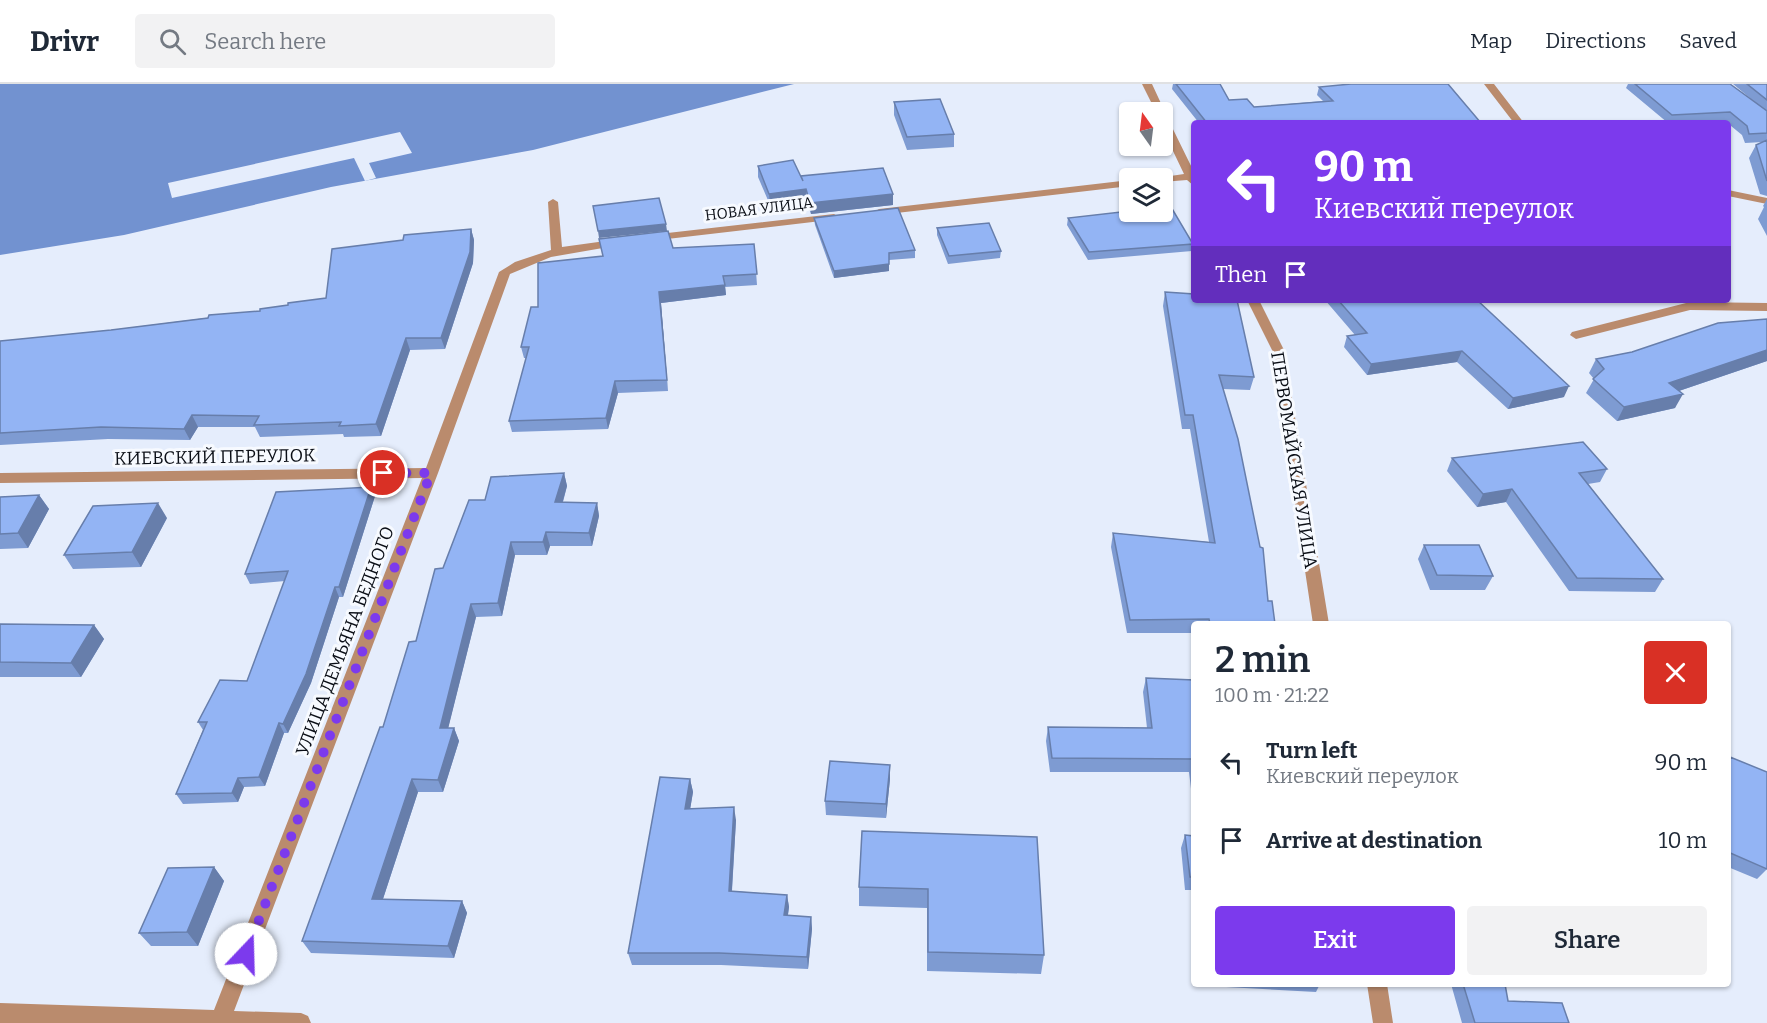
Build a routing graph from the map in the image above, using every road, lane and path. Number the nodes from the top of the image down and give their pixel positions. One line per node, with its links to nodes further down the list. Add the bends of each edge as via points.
1 (1147, 84): 3 (street)
2 (1489, 84): 4 (street)
3 (1155, 102)
4 (1518, 120)
5 (1173, 139): 6 (street)
6 (1191, 174)
7 (1191, 178): 8 (street)
8 (1173, 179)
9 (1119, 184): 13 (street)
10 (1731, 194): 11 (street)
11 (1767, 201)
12 (553, 202): 15 (street)
13 (872, 213)
14 (849, 215): 15 (street, НОВАЯ УЛИЦА)
15 (556, 249): 16 (street, НОВАЯ УЛИЦА)
16 (505, 272): 20 (street, УЛИЦА ДЕМЬЯНА БЕДНОГО)
17 (1254, 303): 22 (street, ПЕРВОМАЙСКАЯ УЛИЦА, via 1278,350)
18 (1767, 307): 19 (street, via 1690,306)
19 (1576, 335)
20 (431, 473): 21 (street, КИЕВСКИЙ ПЕРЕУЛОК); 25 (street, УЛИЦА ДЕМЬЯНА БЕДНОГО)
21 (0, 478)
22 (1321, 621)
23 (1377, 987): 27 (street)
24 (0, 1013): 25 (street)
25 (220, 1021): 26 (street)
26 (301, 1023)
27 (1383, 1023)

